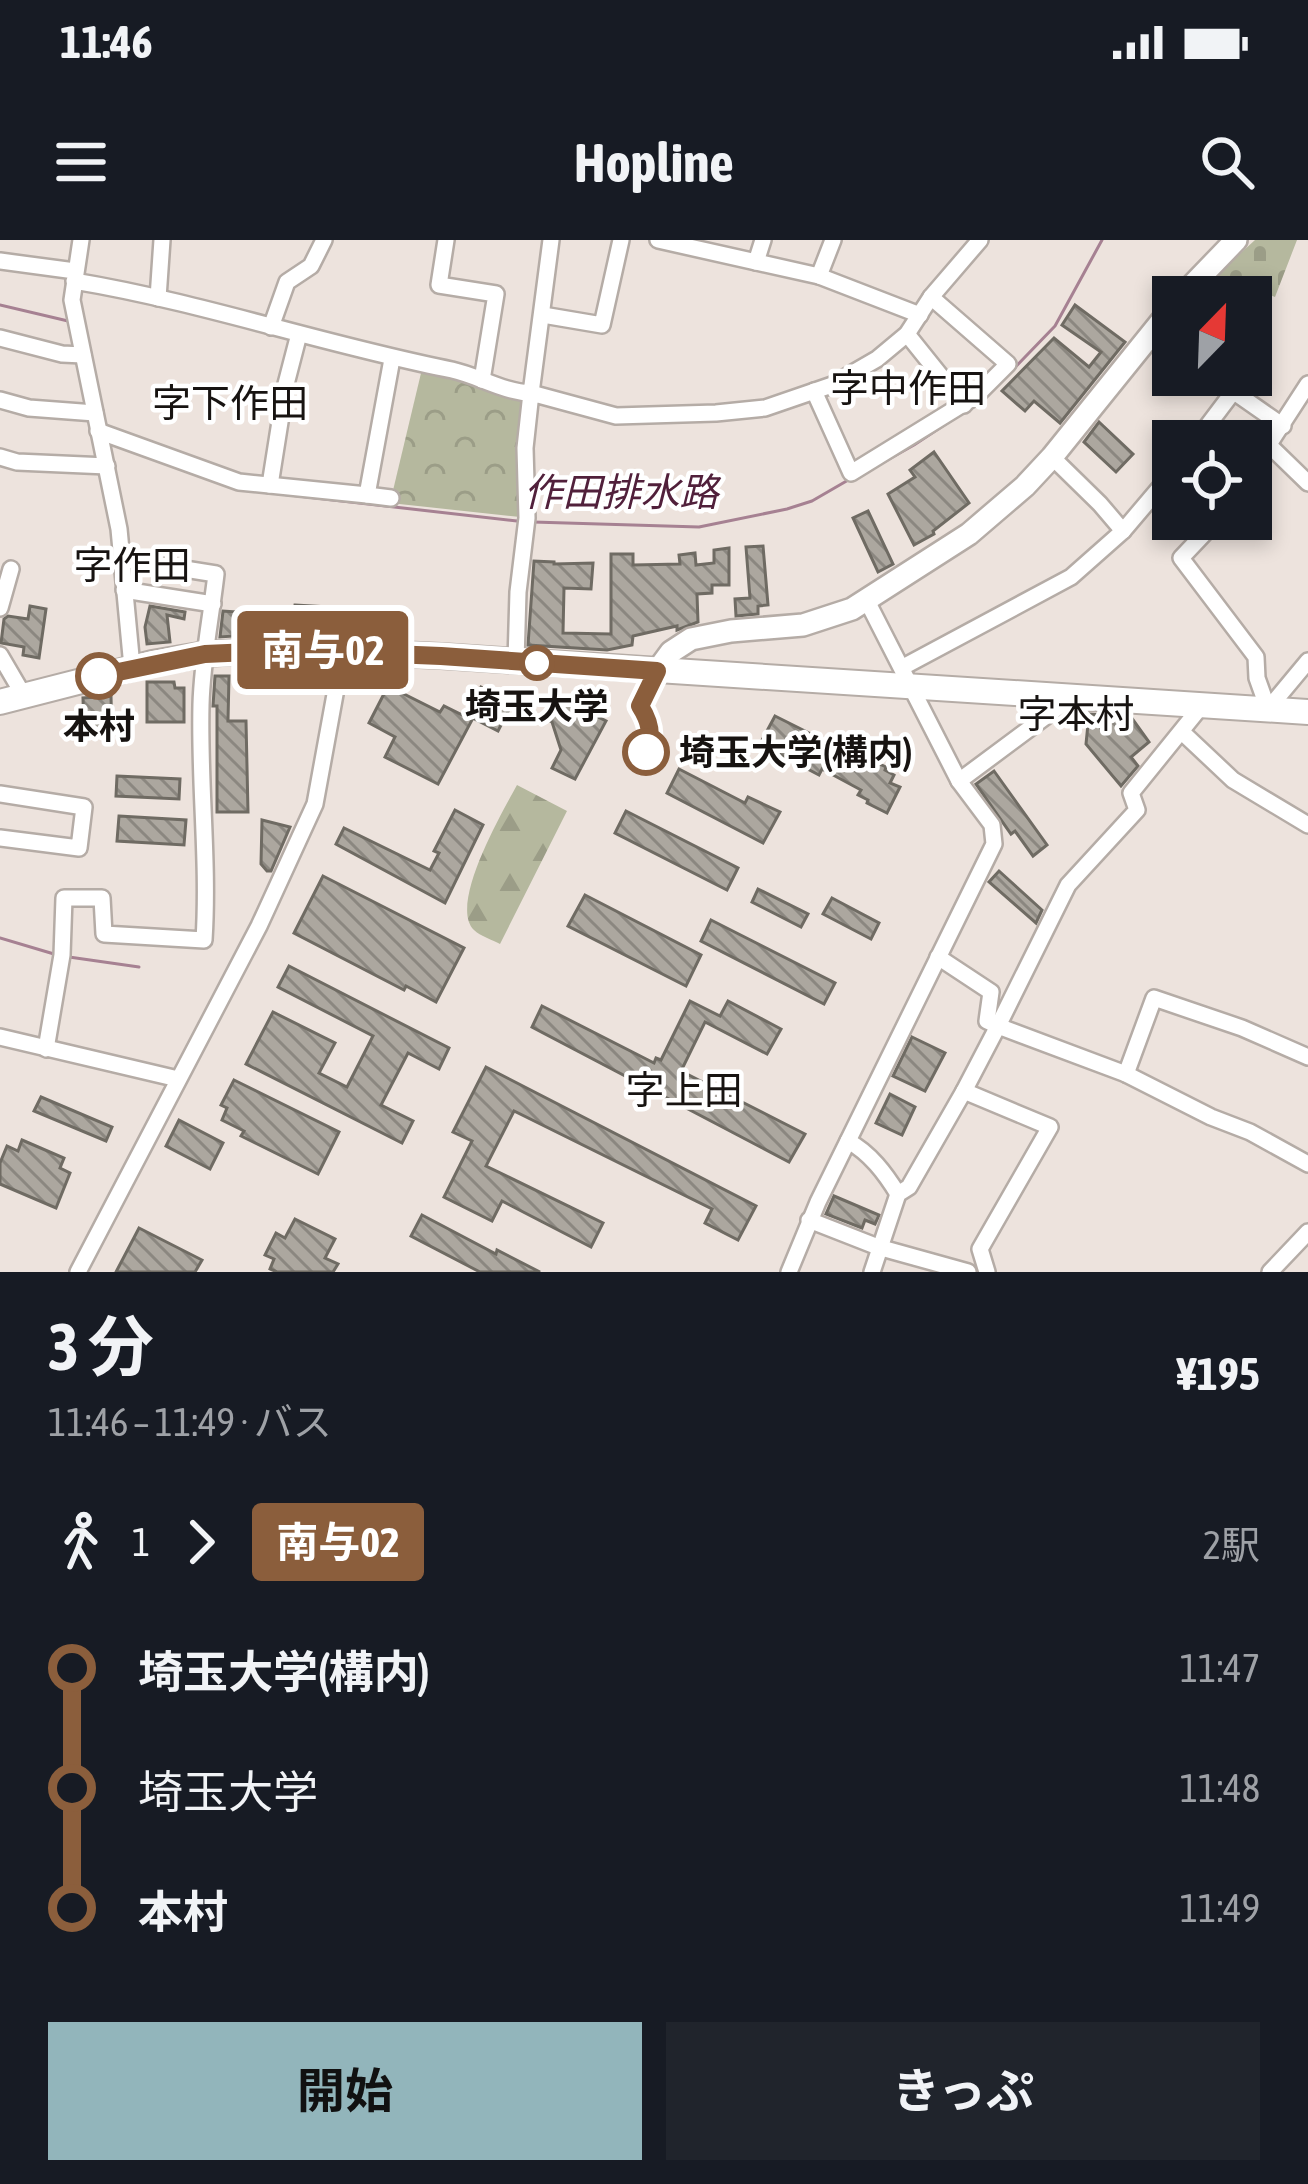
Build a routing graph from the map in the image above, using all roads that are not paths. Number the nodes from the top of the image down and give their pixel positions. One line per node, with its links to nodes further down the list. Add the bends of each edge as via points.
1 (81, 240): 14 (street)
2 (162, 240): 18 (street)
3 (324, 240): 21 (street, via 311,266 287,282)
4 (446, 240): 28 (street, via 439,285 496,294)
5 (550, 240): 19 (street)
6 (621, 240): 19 (street, via 602,325)
7 (658, 240): 13 (street)
8 (763, 240): 13 (street)
9 (833, 240): 15 (street)
10 (980, 240): 17 (street)
11 (1236, 240): 16 (main road)
12 (0, 261): 14 (street)
13 (756, 262): 15 (street)
14 (74, 276): 18 (street); 26 (street)
15 (819, 276): 20 (street)
16 (1201, 276)
17 (932, 297): 20 (street); 35 (street, via 1008,364)
18 (158, 298): 21 (street)
19 (543, 315): 31 (street)
20 (920, 315): 23 (street)
21 (271, 327): 22 (street)
22 (299, 334): 27 (street); 46 (street)
23 (908, 334): 30 (street); 35 (street)
24 (1152, 334): 43 (main road)
25 (0, 338): 26 (street)
26 (83, 355): 36 (street)
27 (392, 359): 28 (street); 47 (street)
28 (482, 380): 31 (street)
29 (1308, 384): 38 (street)
30 (814, 391): 31 (street, via 765,408 634,417); 35 (street, via 851,472)
31 (531, 393): 61 (street)
32 (1230, 396): 37 (street)
33 (1239, 396): 38 (street)
34 (0, 400): 36 (street)
35 (964, 405)
36 (95, 413): 39 (street)
37 (1212, 420)
38 (1283, 426): 40 (street)
39 (98, 431): 44 (street); 46 (street, via 239,482)
40 (1272, 442)
41 (1272, 449): 45 (street)
42 (0, 457): 44 (street)
43 (1052, 457): 50 (street); 55 (main road, via 981,524)
44 (107, 466): 52 (street)
45 (1308, 483)
46 (270, 485): 47 (street)
47 (367, 495): 49 (street)
48 (1152, 497): 50 (street)
49 (391, 498)
50 (1123, 532): 65 (street, via 1071,577)
51 (1198, 540): 69 (street, via 1181,558 1256,657)
52 (122, 559): 54 (street); 56 (street, via 216,574)
53 (11, 568): 57 (street)
54 (124, 590): 56 (street); 63 (street)
55 (868, 601): 64 (main road, via 803,625 691,639); 65 (street)
56 (213, 604): 59 (street)
57 (0, 608)
58 (341, 651): 59 (highway); 61 (highway); 82 (street, via 315,804)
59 (205, 654): 63 (highway); 79 (street, via 204,940 104,934 102,898 64,898)
60 (0, 655): 67 (street)
61 (515, 661): 64 (highway)
62 (1308, 661): 69 (street)
63 (132, 667): 67 (highway)
64 (657, 671): 65 (highway)
65 (907, 677): 66 (highway); 72 (street)
66 (1072, 696): 68 (highway); 72 (street)
67 (12, 699)
68 (1203, 704): 69 (highway); 71 (street)
69 (1268, 709): 70 (highway)
70 (1305, 717)
71 (1182, 732): 74 (street, via 1233,780); 77 (street, via 1131,793 1137,810 1067,885)
72 (958, 781): 76 (street, via 992,825 994,844)
73 (0, 794): 75 (street, via 84,807 79,848)
74 (1308, 825)
75 (0, 838)
76 (938, 957): 77 (street, via 992,992 987,1021); 84 (street)
77 (998, 1026): 81 (street); 83 (street)
78 (0, 1037): 79 (street)
79 (46, 1048): 82 (street)
80 (1308, 1057): 81 (street, via 1154,998)
81 (1126, 1074): 85 (street)
82 (178, 1079): 90 (street)
83 (964, 1091): 86 (street); 94 (street, via 1050,1127 980,1249)
84 (848, 1142): 86 (street); 87 (street)
85 (1308, 1164)
86 (898, 1193): 89 (street)
87 (809, 1220): 89 (street); 91 (street)
88 (1308, 1232): 95 (street)
89 (878, 1247): 92 (street); 93 (street)
90 (78, 1272)
91 (789, 1272)
92 (872, 1272)
93 (968, 1272)
94 (987, 1272)
95 (1270, 1272)

